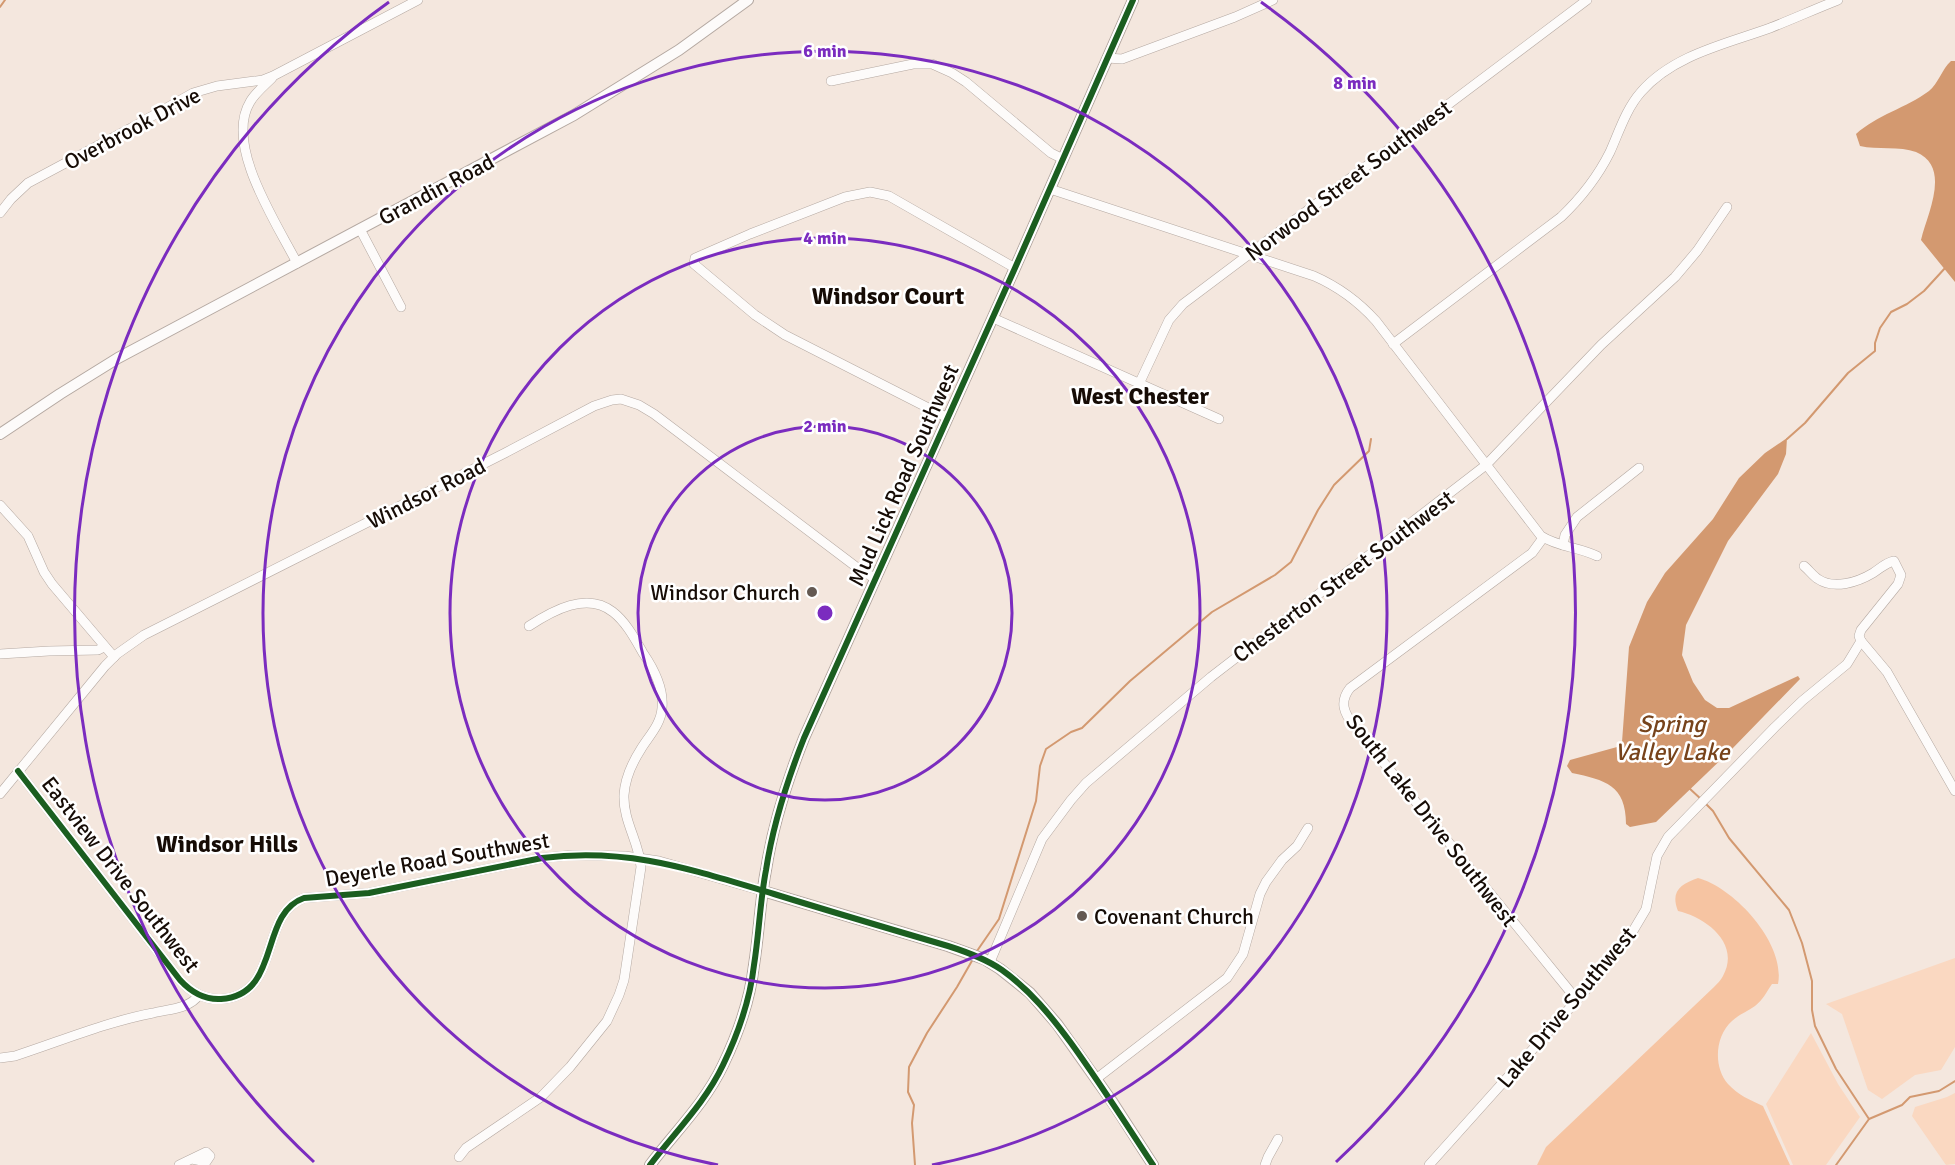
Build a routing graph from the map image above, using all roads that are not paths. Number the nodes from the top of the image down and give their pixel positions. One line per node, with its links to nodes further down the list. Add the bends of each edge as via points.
1 (418, 0): 8 (street, Overbrook Drive)
2 (748, 0): 14 (street, Grandin Road, via 678,50 574,115)
3 (1133, 0): 7 (street, Mud Lick Road Southwest)
4 (1273, 0): 7 (street, via 1122,58)
5 (1587, 0): 15 (street, Norwood Street Southwest)
6 (1838, 0): 20 (street, via 1698,54 1655,78 1634,101 1598,175 1577,201)
7 (1107, 58): 10 (street, Mud Lick Road Southwest)
8 (273, 76): 13 (street, Overbrook Drive, via 193,93 28,183); 16 (street, via 249,104 243,146 258,188)
9 (831, 81): 10 (street, via 913,64 940,67 966,82)
10 (1063, 159): 11 (street, Mud Lick Road Southwest)
11 (1050, 189): 15 (street); 17 (street, Mud Lick Road Southwest)
12 (1727, 207): 25 (street, Chesterton Street Southwest, via 1675,278 1601,345)
13 (0, 211)
14 (360, 230): 16 (street, Grandin Road); 18 (street)
15 (1249, 254): 20 (street, via 1342,290 1370,315); 21 (street, Norwood Street Southwest, via 1174,312)
16 (297, 263): 24 (street, Grandin Road, via 114,361)
17 (1015, 268): 19 (street, Mud Lick Road Southwest); 22 (street, via 889,196 870,192 835,201 750,234 693,261 755,315 785,335)
18 (401, 307)
19 (993, 318): 21 (street); 22 (street, Mud Lick Road Southwest)
20 (1393, 344): 25 (street)
21 (1139, 384): 23 (street)
22 (948, 418): 32 (street, Mud Lick Road Southwest)
23 (1219, 419)
24 (0, 434)
25 (1486, 465): 28 (street); 44 (street, Chesterton Street Southwest, via 1211,677 1086,783 1042,839)
26 (1639, 468): 29 (street, via 1577,517 1564,535)
27 (0, 505): 35 (street, via 28,536 52,584)
28 (1543, 538): 29 (street); 46 (street, South Lake Drive Southwest, via 1532,554 1350,687 1343,704 1354,726)
29 (1563, 545): 30 (street)
30 (1597, 556)
31 (1804, 566): 34 (street, Lake Drive Southwest, via 1819,580 1844,584 1894,561 1900,579 1861,630)
32 (876, 579): 37 (street, Windsor Road, via 654,414 630,401 612,400 176,618); 43 (street, Mud Lick Road Southwest, via 789,774 771,841)
33 (529, 626): 42 (street, via 572,605 599,605 621,620 655,672 662,698 661,716 631,768 625,791 628,822)
34 (1861, 641): 39 (street, via 1887,672); 46 (street, Lake Drive Southwest, via 1847,664 1775,727 1668,837 1657,856 1643,916)
35 (104, 647): 36 (street); 37 (street)
36 (0, 654)
37 (114, 657): 38 (street, Windsor Road)
38 (18, 771): 40 (street, Windsor Road); 45 (street, Eastview Drive Southwest, via 180,980)
39 (1955, 792)
40 (0, 794)
41 (1308, 828): 48 (street, via 1266,882 1243,954 1227,978)
42 (640, 858): 43 (street, Deyerle Road Southwest); 45 (street, Deyerle Road Southwest, via 558,856 369,893 296,900 286,909 254,983 241,993 221,999); 50 (street, via 624,980 607,1021 541,1097 474,1142)
43 (763, 891): 44 (street, Deyerle Road Southwest); 53 (street, Mud Lick Road Southwest, via 754,967 735,1038 703,1100)
44 (981, 958): 48 (street, Deyerle Road Southwest, via 1030,993)
45 (199, 995): 47 (street, via 185,1006 140,1015)
46 (1577, 1000): 56 (street, Lake Drive Southwest)
47 (0, 1059)
48 (1096, 1079): 54 (street, Deyerle Road Southwest)
49 (1278, 1139): 55 (street)
50 (459, 1157)
51 (192, 1159): 52 (street)
52 (179, 1165)
53 (650, 1165)
54 (1153, 1165)
55 (1265, 1165)
56 (1429, 1165)

